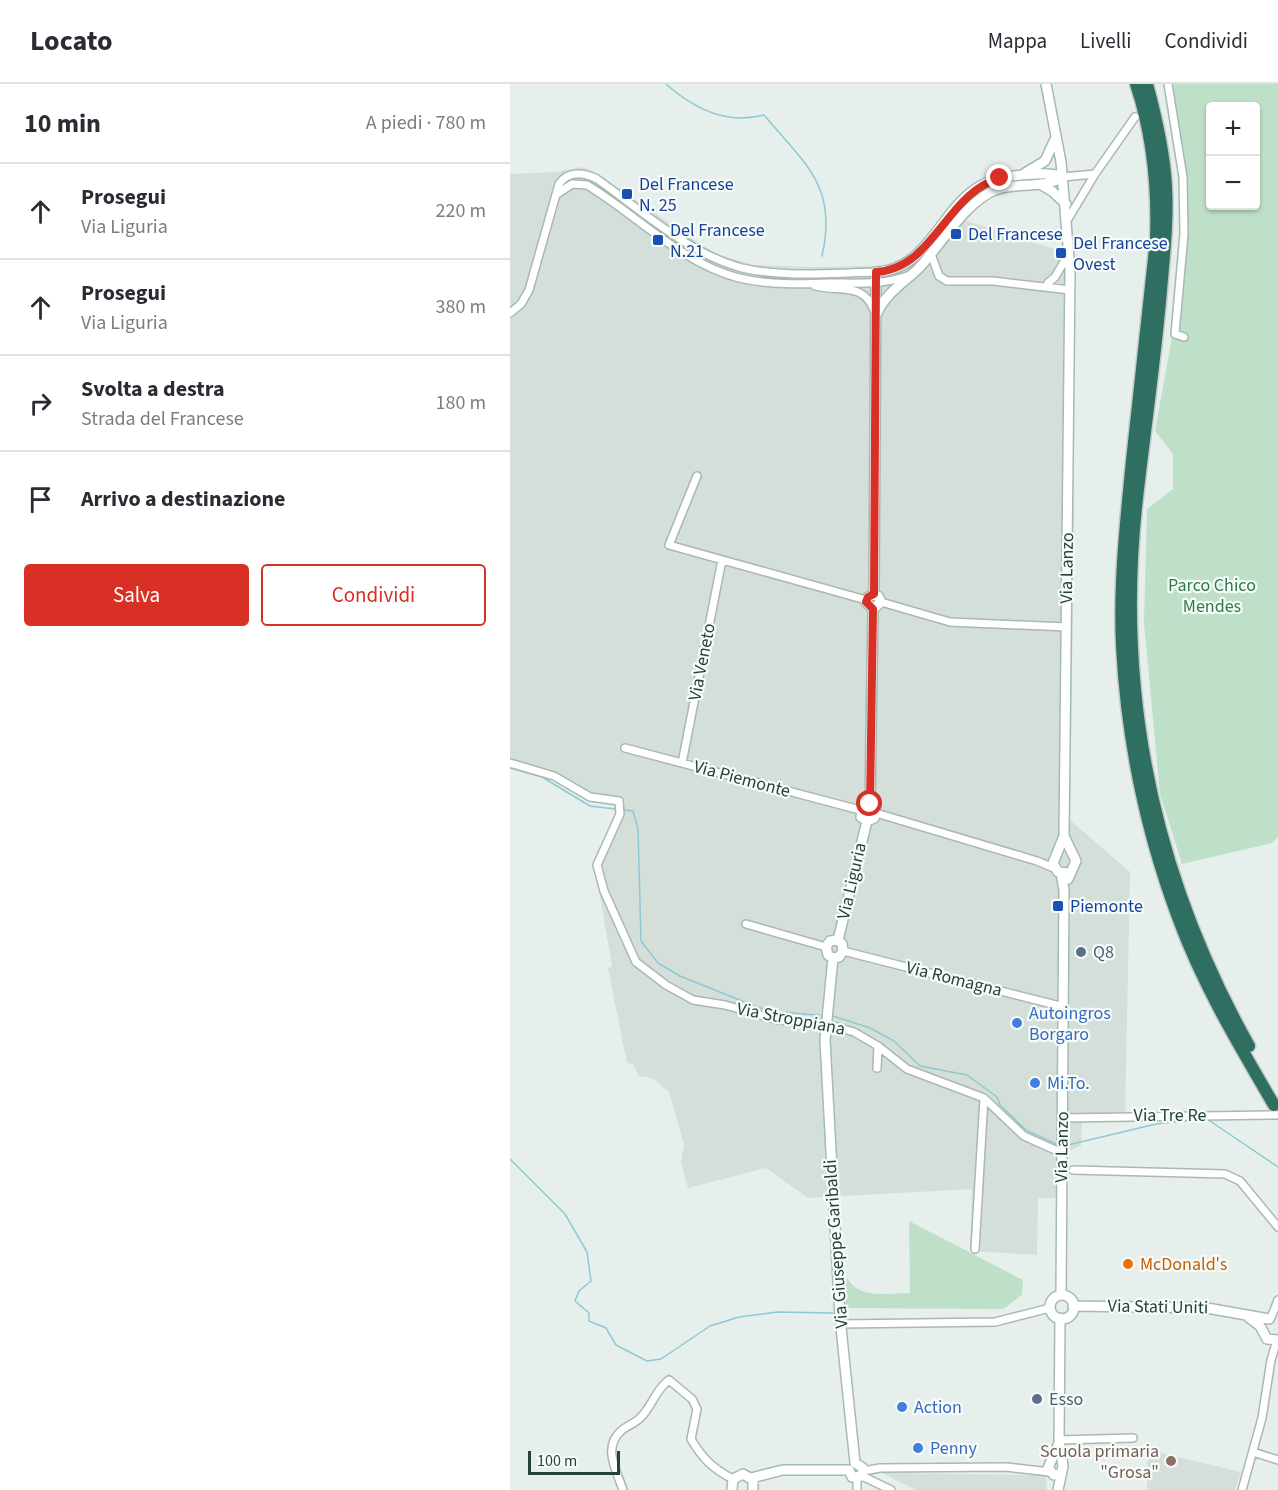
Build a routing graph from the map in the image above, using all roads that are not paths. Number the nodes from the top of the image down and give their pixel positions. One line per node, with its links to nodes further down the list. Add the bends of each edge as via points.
1 (1046, 84): 6 (street)
2 (1136, 84): 59 (highway, via 1152,144 1157,204 1123,566 1122,645 1127,706 1143,802 1179,921 1216,1004)
3 (1147, 84): 59 (highway, via 1161,143 1167,210 1160,308 1134,532 1131,601 1143,758 1157,820 1188,918 1223,999)
4 (1168, 84): 31 (street, via 1183,177 1184,234 1175,334)
5 (1135, 117): 7 (street)
6 (1057, 135): 8 (street, via 1045,161); 9 (street)
7 (1095, 174): 9 (street); 15 (street)
8 (1014, 176): 9 (street, via 1053,173); 22 (street, via 978,187 910,262)
9 (1063, 177): 10 (street); 13 (street)
10 (1037, 184): 13 (street); 18 (street, via 1001,188 985,195)
11 (556, 196): 12 (street, via 562,180 579,173 597,179); 14 (street, via 568,186 581,184); 29 (street, via 529,290)
12 (629, 202): 14 (street); 17 (street)
13 (1066, 204): 15 (street)
14 (623, 210): 19 (street)
15 (1068, 219): 16 (street)
16 (1070, 250): 25 (street, via 1059,272); 28 (street, Via Lanzo)
17 (709, 254): 19 (street); 21 (street)
18 (931, 254): 20 (street); 27 (street, via 939,276 947,281)
19 (704, 264): 23 (street)
20 (917, 270): 24 (street, via 898,279); 30 (street, via 889,294)
21 (758, 271): 22 (street); 23 (street)
22 (876, 272): 24 (street)
23 (757, 281): 26 (street)
24 (876, 282): 26 (street); 30 (street)
25 (1048, 283): 27 (street); 28 (street)
26 (807, 284): 30 (street, via 859,291)
27 (1037, 286): 28 (street)
28 (1070, 291): 36 (street, Via Lanzo)
29 (510, 314)
30 (876, 315): 34 (street)
31 (1184, 337)
32 (697, 476): 33 (street, via 669,545)
33 (722, 560): 34 (street); 39 (street, Via Veneto)
34 (870, 597): 35 (street, via 867,606)
35 (877, 606): 36 (street, via 950,622); 40 (street)
36 (1067, 627): 44 (street, Via Lanzo)
37 (625, 748): 39 (street, Via Piemonte)
38 (510, 764): 55 (street, Via Stroppiana, via 554,776 590,797 619,801 620,814 597,865 636,962 693,1000 778,1020)
39 (682, 764): 41 (street, Via Piemonte)
40 (870, 804): 41 (street); 42 (street)
41 (860, 810): 43 (street)
42 (876, 813): 43 (street); 47 (street)
43 (867, 821): 50 (street, Via Liguria)
44 (1064, 836): 45 (street, Via Lanzo); 46 (street, Via Lanzo)
45 (1071, 853): 46 (street); 48 (street, via 1076,865)
46 (1056, 855): 47 (street); 48 (street)
47 (1037, 861): 48 (street)
48 (1062, 872): 54 (street, Via Lanzo)
49 (746, 924): 51 (street)
50 (838, 940): 51 (street, via 832,940); 52 (street)
51 (826, 947): 53 (street)
52 (843, 951): 53 (street); 54 (street, Via Romagna)
53 (833, 957): 55 (street)
54 (1064, 1007): 60 (street, Via Lanzo)
55 (826, 1024): 56 (street, Via Stroppiana, via 854,1032); 70 (street, Via Giuseppe Garibaldi)
56 (878, 1046): 57 (street); 58 (street, Via Stroppiana, via 907,1069)
57 (877, 1068)
58 (984, 1098): 61 (street, Via Stroppiana, via 1024,1136); 64 (street)
59 (1277, 1105): 60 (street, Via Tre Re)
60 (1063, 1118): 61 (street, Via Lanzo)
61 (1062, 1153): 65 (street, Via Lanzo)
62 (1073, 1170): 63 (street, via 1225,1174 1240,1181)
63 (1278, 1227)
64 (975, 1249)
65 (1061, 1295): 67 (street, via 1070,1298); 68 (street, via 1052,1299)
66 (1278, 1300): 72 (street)
67 (1073, 1306): 69 (street, Via Stati Uniti, via 1207,1308); 71 (street, via 1070,1316)
68 (1050, 1308): 70 (street, via 995,1322); 71 (street)
69 (1241, 1313): 72 (street, Via Stati Uniti); 73 (street)
70 (840, 1317): 78 (street, Via Giuseppe Garibaldi)
71 (1060, 1318): 75 (street)
72 (1273, 1319): 73 (street, via 1263,1326)
73 (1271, 1338): 76 (street, via 1262,1418)
74 (1133, 1438): 75 (street)
75 (1059, 1440): 79 (street)
76 (1253, 1452): 77 (street); 89 (street)
77 (1278, 1460)
78 (852, 1467): 80 (street, via 850,1475); 81 (street, via 783,1470)
79 (1054, 1468): 80 (street, via 880,1468); 83 (street)
80 (861, 1475): 87 (street); 88 (street)
81 (751, 1478): 82 (street, via 743,1474); 86 (street)
82 (733, 1479): 84 (street, via 700,1455 691,1439 697,1409 692,1399 669,1380 662,1384 640,1418 611,1443 610,1452); 85 (street)
83 (1058, 1489)
84 (623, 1490)
85 (732, 1490)
86 (753, 1490)
87 (857, 1490)
88 (891, 1490)
89 (1242, 1490)

